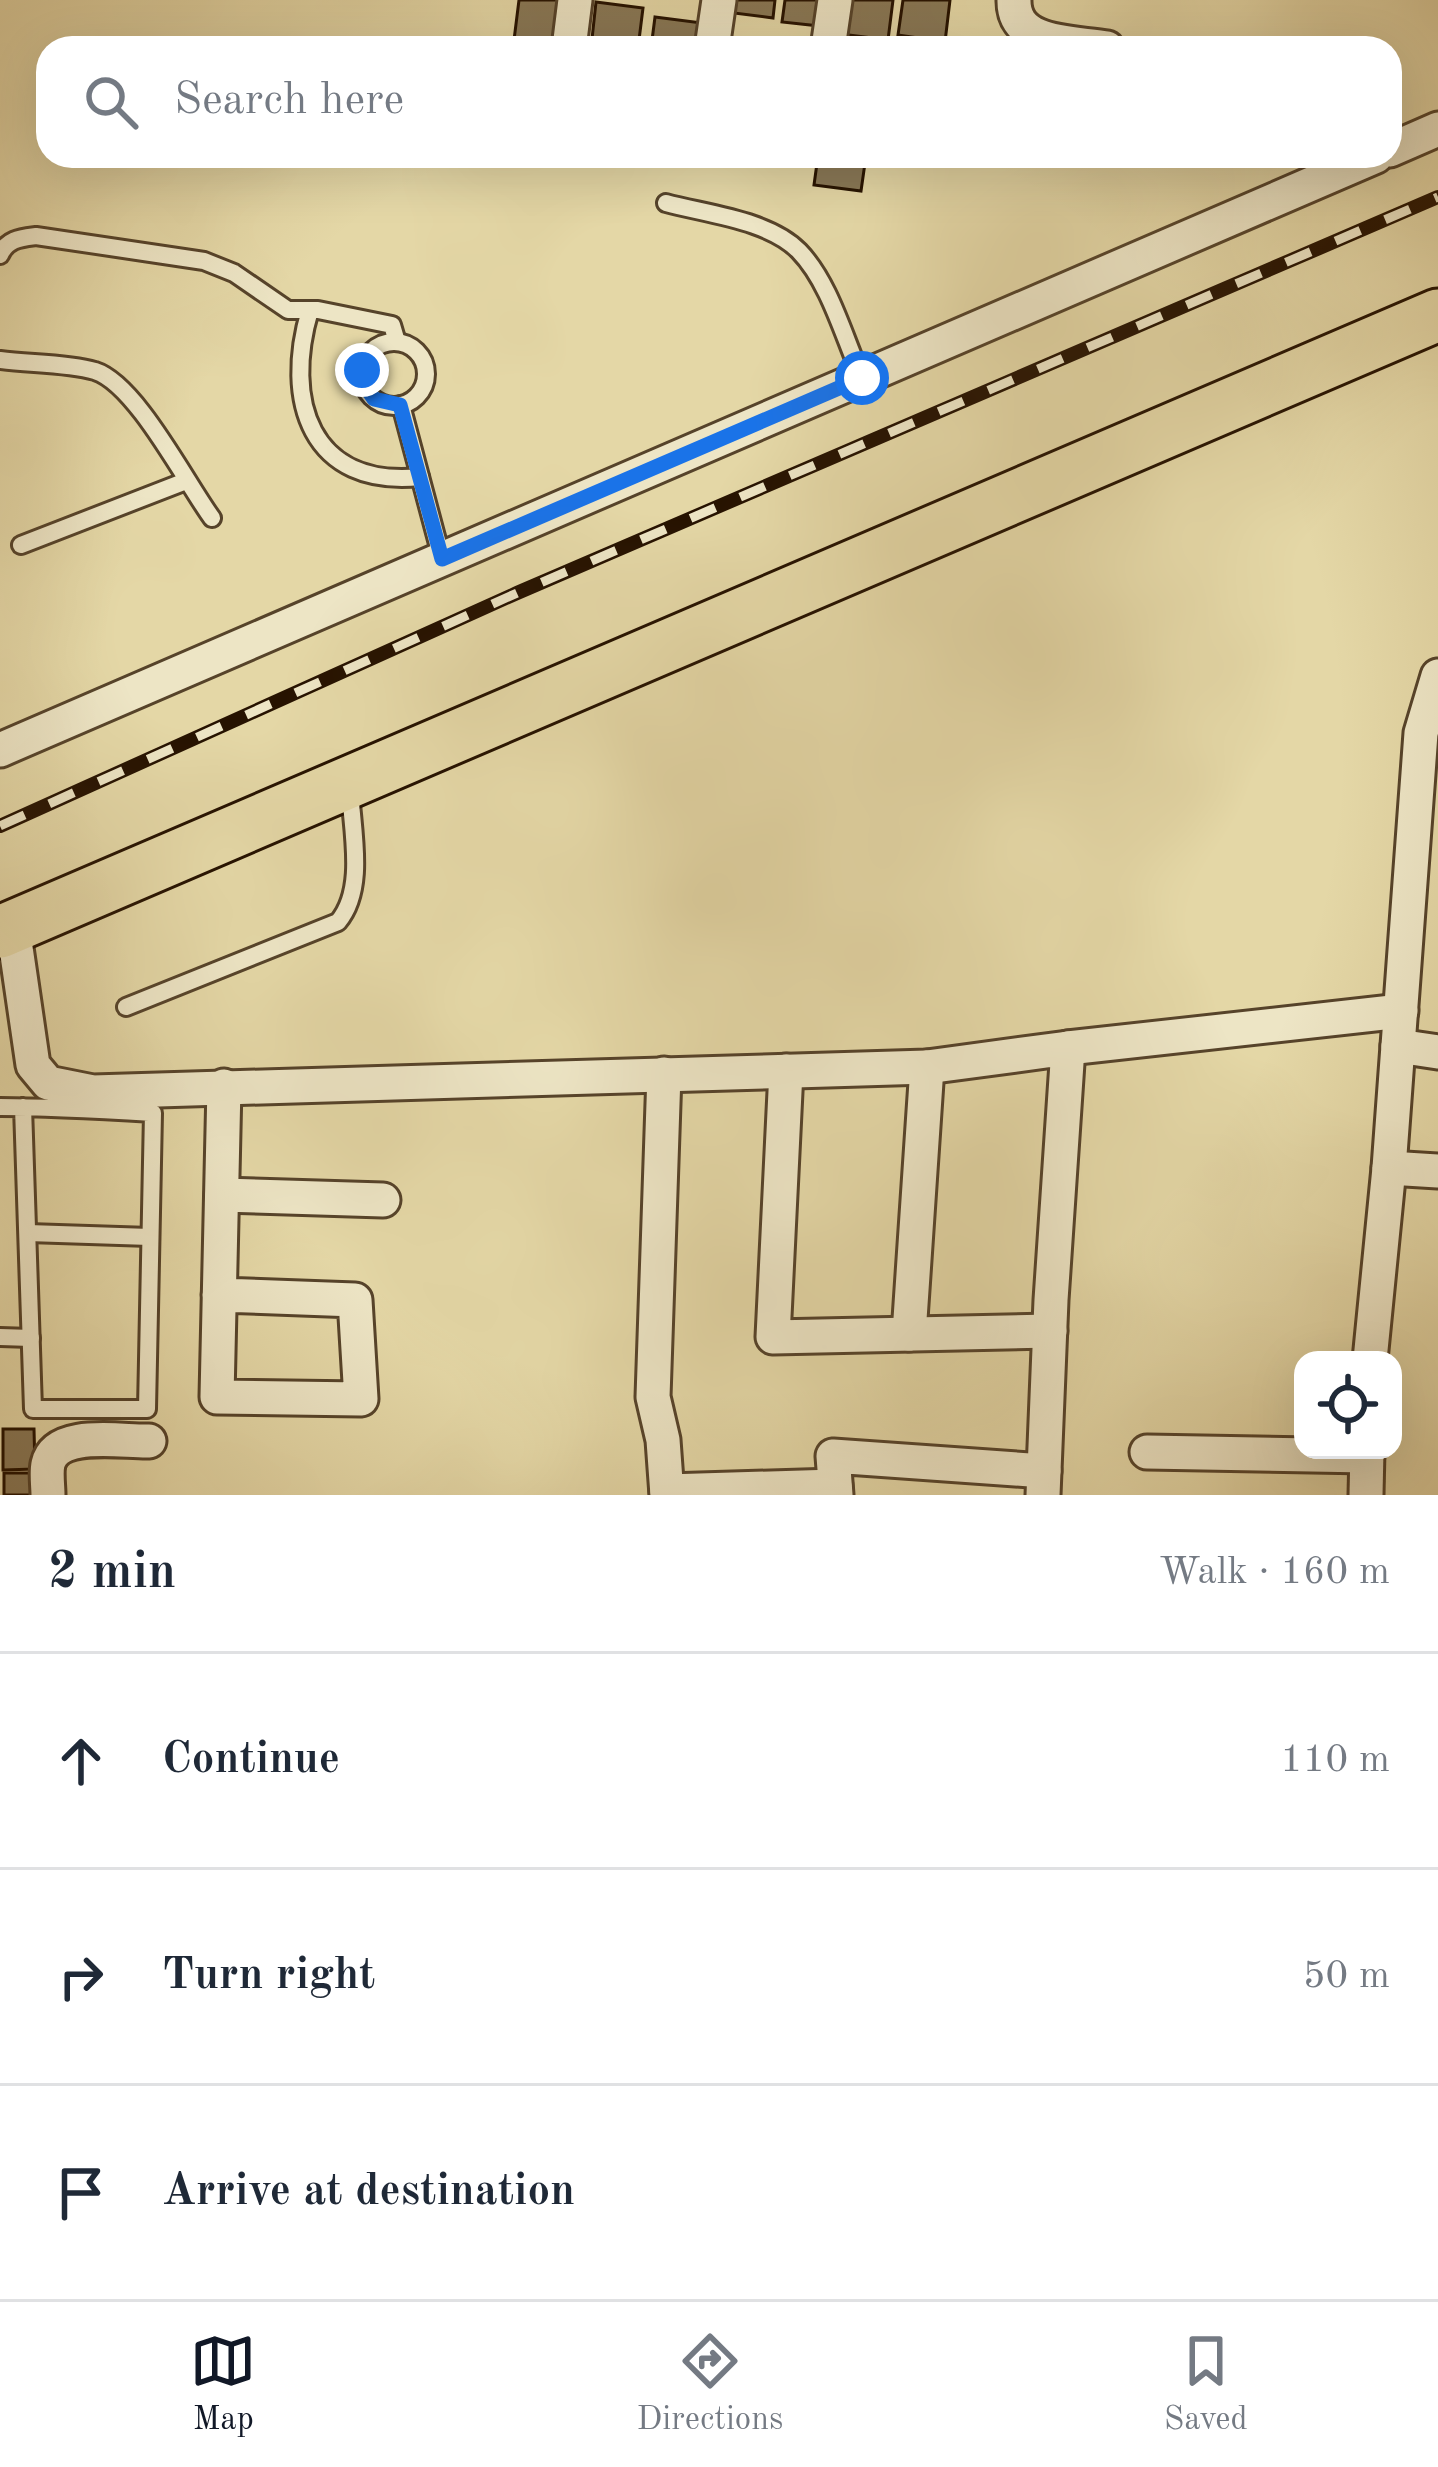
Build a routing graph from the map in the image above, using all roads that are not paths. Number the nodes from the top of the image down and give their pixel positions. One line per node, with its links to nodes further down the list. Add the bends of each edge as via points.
1 (575, 0): 5 (street)
2 (718, 0): 6 (street)
3 (835, 0): 7 (street)
4 (1014, 0): 8 (street, via 1020,26)
5 (570, 36)
6 (714, 36)
7 (830, 36)
8 (1036, 36)
9 (1438, 129): 10 (street)
10 (1402, 145)
11 (1348, 168): 18 (street)
12 (666, 203): 18 (lane, via 767,231 798,250)
13 (0, 255): 14 (lane, via 16,238 36,236 204,261 288,310)
14 (310, 310): 16 (lane, via 392,325); 20 (lane, via 298,359 310,429 342,466)
15 (1438, 315): 28 (main road)
16 (397, 342): 19 (lane, via 419,353 427,372 422,392); 19 (lane, via 372,351 362,381 374,399)
17 (0, 360): 21 (lane, via 112,379)
18 (862, 378): 24 (street)
19 (400, 405): 20 (lane)
20 (420, 477): 24 (lane)
21 (186, 481): 22 (lane); 23 (lane)
22 (212, 518)
23 (21, 545)
24 (442, 559): 27 (street)
25 (1438, 676): 26 (street)
26 (1429, 733): 31 (street)
27 (0, 750)
28 (350, 782): 29 (main road); 30 (lane, via 354,884 338,922)
29 (7, 930): 39 (street, via 26,1037)
30 (126, 1007)
31 (1401, 1011): 32 (street); 33 (street)
32 (1398, 1046): 34 (street); 42 (street)
33 (1068, 1048): 35 (street); 49 (street)
34 (1438, 1052)
35 (927, 1067): 36 (street); 50 (street)
36 (785, 1071): 37 (street); 50 (street, via 773,1337)
37 (664, 1074): 38 (street); 60 (street, via 653,1397)
38 (224, 1086): 39 (street); 44 (street)
39 (47, 1095): 41 (lane); 47 (lane, via 153,1112)
40 (0, 1107): 41 (lane)
41 (23, 1107): 46 (lane)
42 (1389, 1168): 43 (street); 53 (street)
43 (1438, 1171)
44 (221, 1196): 45 (street); 48 (street)
45 (382, 1200)
46 (28, 1233): 47 (lane); 52 (lane)
47 (150, 1237): 52 (lane, via 147,1409 33,1408)
48 (219, 1295): 48 (street, via 217,1397 361,1400 355,1300)
49 (1050, 1331): 50 (street); 58 (street)
50 (908, 1334)
51 (0, 1337): 52 (lane)
52 (32, 1338)
53 (1371, 1351)
54 (149, 1442): 61 (street, via 70,1442 48,1464)
55 (1147, 1452): 56 (street)
56 (1294, 1453)
57 (1366, 1459): 62 (street)
58 (1044, 1483): 59 (street, via 833,1456)
59 (836, 1490): 60 (street)
60 (667, 1493)
61 (48, 1495)
62 (1366, 1495)

